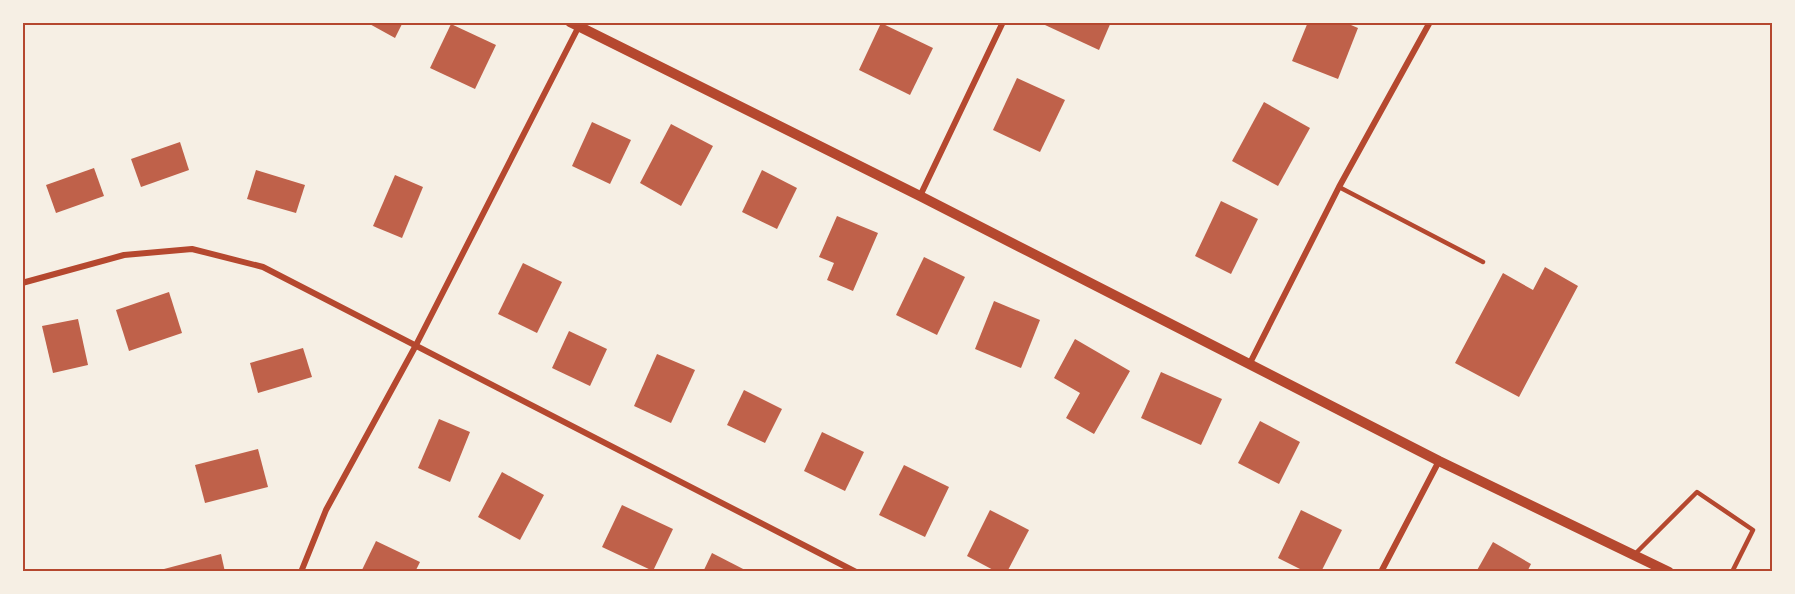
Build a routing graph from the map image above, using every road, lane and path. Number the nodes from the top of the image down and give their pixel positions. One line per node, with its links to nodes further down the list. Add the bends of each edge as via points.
1 (1003, 22): 5 (street)
2 (1430, 22): 4 (street)
3 (577, 24): 5 (street); 8 (street)
4 (1339, 187): 6 (lane); 9 (street)
5 (920, 196): 9 (street)
6 (1483, 262)
7 (22, 283): 8 (street, via 124,255 192,249 263,267)
8 (415, 347): 12 (street, via 326,510); 13 (street)
9 (1249, 365): 10 (street)
10 (1439, 461): 11 (street); 14 (street)
11 (1635, 554): 15 (street); 16 (lane, via 1697,492 1753,530)
12 (301, 572)
13 (856, 572)
14 (1381, 572)
15 (1669, 572)
16 (1732, 572)

